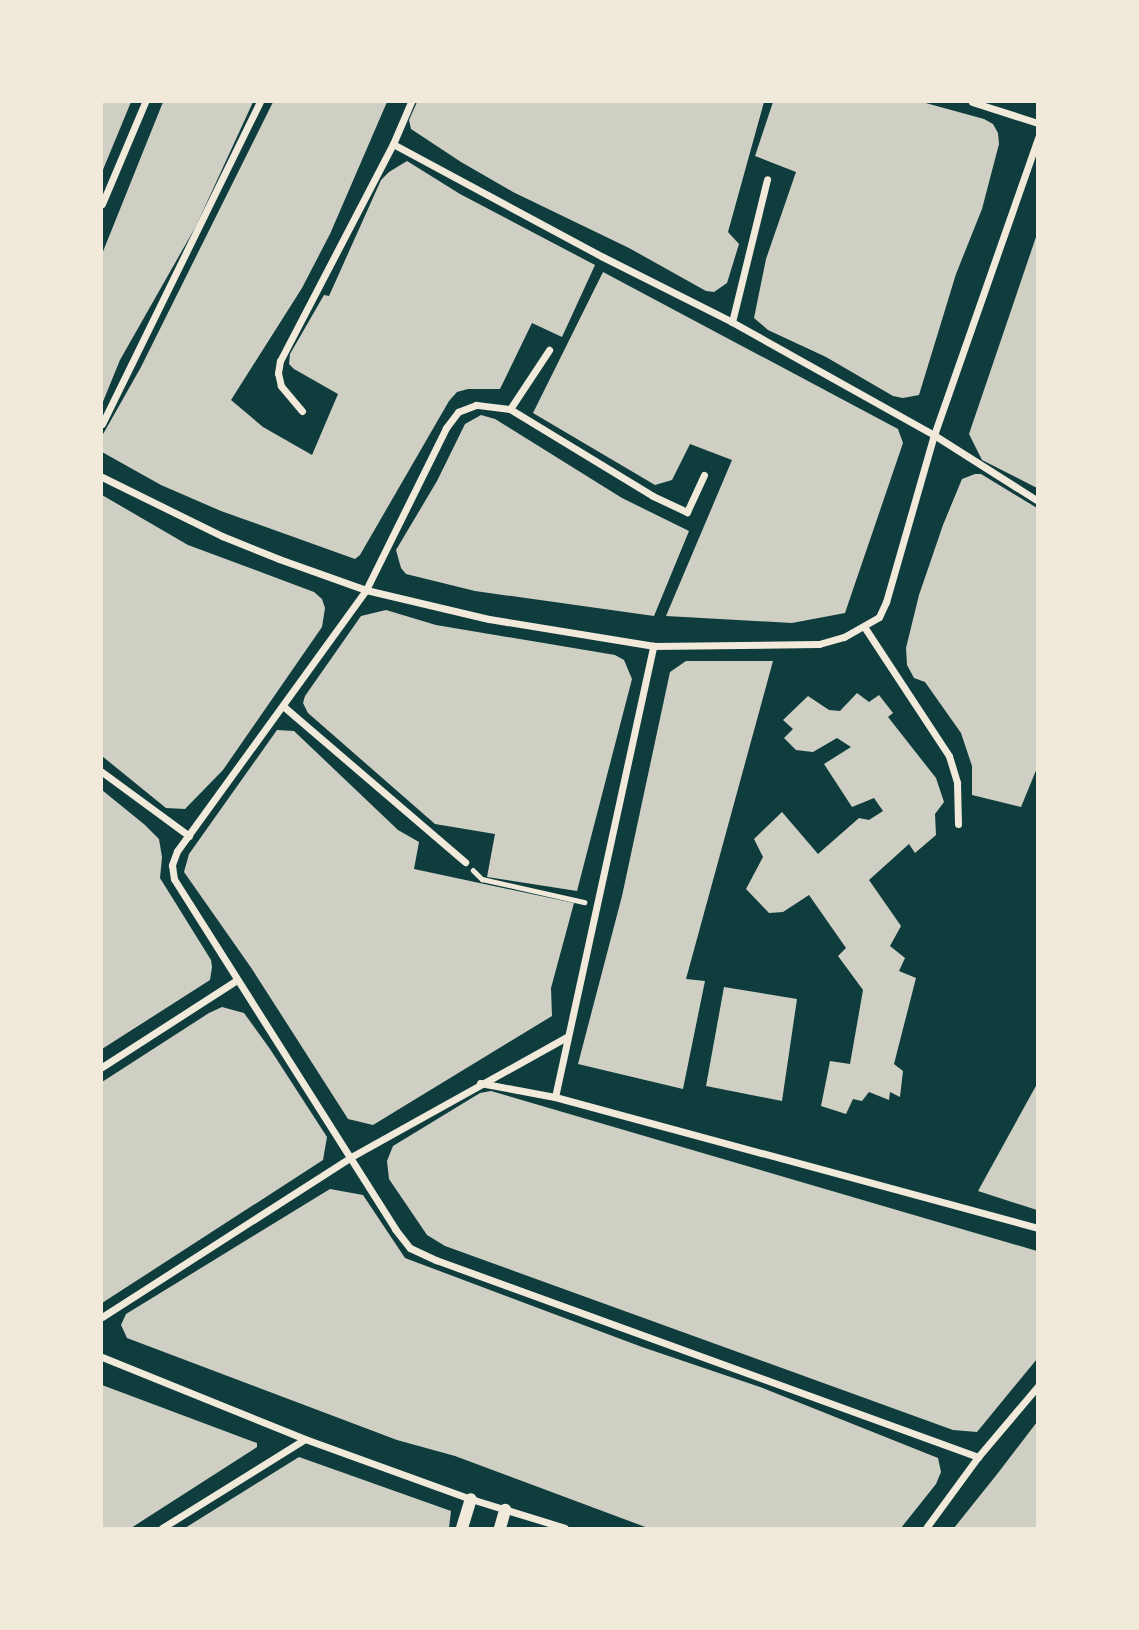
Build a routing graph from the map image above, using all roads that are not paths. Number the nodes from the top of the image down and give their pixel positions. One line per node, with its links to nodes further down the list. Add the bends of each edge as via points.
1 (145, 102): 9 (street)
2 (260, 102): 14 (street)
3 (411, 102): 7 (street)
4 (972, 102): 5 (street)
5 (1038, 123)
6 (1038, 138): 15 (street)
7 (393, 144): 10 (street); 13 (street, via 280,361 281,386)
8 (766, 179): 10 (street)
9 (102, 204)
10 (732, 322): 15 (street)
11 (549, 350): 12 (street)
12 (510, 409): 16 (street, via 687,512); 19 (street, via 477,405 453,417)
13 (302, 411)
14 (102, 424)
15 (934, 435): 18 (street); 20 (street, via 892,587 879,617)
16 (704, 475)
17 (102, 477): 19 (street, via 222,536)
18 (1038, 501)
19 (366, 590): 21 (street, via 489,619); 22 (street)
20 (865, 628): 21 (street, via 819,644); 24 (street, via 949,756 957,783)
21 (653, 646): 28 (street)
22 (284, 706): 25 (street); 26 (street)
23 (102, 772): 25 (street)
24 (958, 824)
25 (189, 835): 27 (street, via 173,860 174,879)
26 (465, 862)
27 (237, 980): 29 (street); 32 (street)
28 (567, 1037): 30 (street); 31 (street)
29 (102, 1067)
30 (480, 1083): 31 (street); 32 (street)
31 (555, 1097): 33 (street)
32 (351, 1157): 34 (street); 40 (street, via 395,1229 419,1253)
33 (1038, 1228)
34 (102, 1317)
35 (102, 1357): 36 (street)
36 (112, 1361): 37 (street); 39 (street)
37 (102, 1367)
38 (1038, 1386): 40 (street)
39 (305, 1439): 41 (street); 43 (street)
40 (978, 1457): 47 (street)
41 (471, 1499): 42 (street); 44 (street)
42 (505, 1510): 45 (street); 46 (street)
43 (162, 1528)
44 (462, 1528)
45 (500, 1528)
46 (565, 1528)
47 (926, 1528)

